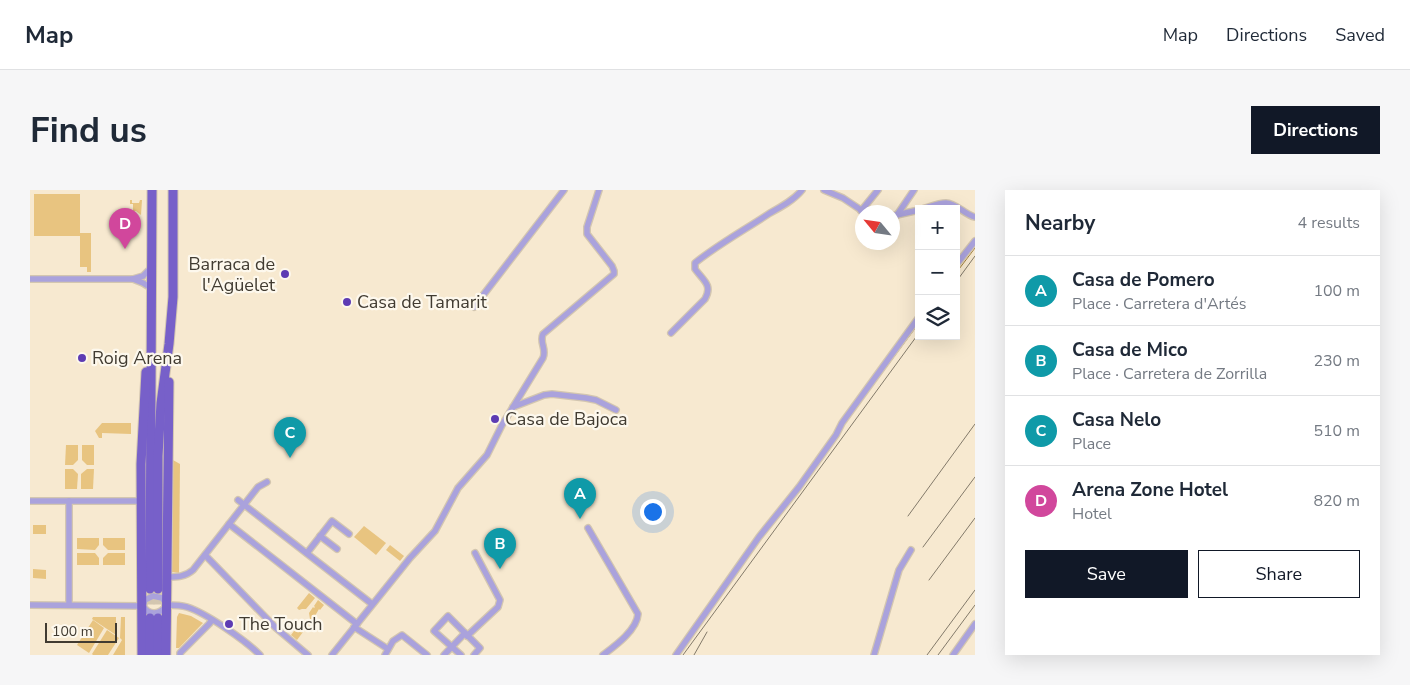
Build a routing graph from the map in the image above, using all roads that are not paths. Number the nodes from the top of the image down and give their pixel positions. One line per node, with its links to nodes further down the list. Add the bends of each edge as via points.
1 (152, 190): 20 (main road)
2 (173, 190): 27 (main road, via 173,297)
3 (564, 190): 24 (street)
4 (598, 190): 29 (street, via 587,234 612,266 614,274 543,334 543,358)
5 (802, 190): 26 (street, via 695,263 695,269 708,286 708,293)
6 (824, 190): 12 (street)
7 (878, 190): 9 (street)
8 (914, 190): 13 (street)
9 (868, 205)
10 (937, 205): 11 (street)
11 (953, 205)
12 (855, 206)
13 (900, 209)
14 (960, 209): 17 (street)
15 (915, 210): 16 (street)
16 (900, 215)
17 (975, 218)
18 (975, 241): 19 (street)
19 (960, 261)
20 (151, 268): 22 (street); 23 (main road)
21 (30, 279): 22 (street)
22 (134, 279): 23 (street)
23 (151, 288): 28 (main road)
24 (474, 307)
25 (915, 322): 71 (street)
26 (671, 333)
27 (169, 344): 28 (main road, via 161,402 154,589); 46 (main road)
28 (151, 345): 35 (main road, via 144,393)
29 (513, 407): 30 (street, via 552,394 591,399); 47 (street, via 487,455 458,488 434,531)
30 (616, 410)
31 (267, 482): 36 (street, via 258,487)
32 (238, 500): 36 (street)
33 (30, 501): 34 (street)
34 (69, 501): 35 (street); 49 (street)
35 (141, 501): 51 (main road)
36 (244, 505): 37 (street); 43 (street)
37 (229, 524): 45 (street); 54 (street)
38 (588, 528): 70 (street, via 638,614 638,619 623,639)
39 (349, 534): 40 (street, via 332,522)
40 (320, 536): 41 (street); 43 (street)
41 (337, 549)
42 (911, 550): 72 (street, via 899,570)
43 (307, 553): 47 (street)
44 (474, 553): 55 (street, via 500,604)
45 (205, 555): 46 (street, via 189,573 181,577); 64 (street, via 270,622)
46 (167, 577): 50 (main road)
47 (372, 604): 54 (street)
48 (30, 605): 49 (street)
49 (69, 605): 51 (street)
50 (167, 605): 51 (street, via 156,613); 51 (street, via 162,598 153,596); 52 (street, via 187,607); 61 (main road)
51 (142, 606): 58 (main road)
52 (212, 620): 62 (street); 63 (street)
53 (975, 624): 73 (street)
54 (356, 625): 57 (street); 65 (street)
55 (466, 634): 56 (street); 56 (street, via 448,616 434,631); 69 (street, via 480,648)
56 (452, 647): 67 (street); 68 (street)
57 (387, 652): 66 (street, via 393,641 402,635)
58 (142, 655)
59 (150, 655): 60 (main road, via 154,618)
60 (158, 655)
61 (166, 655)
62 (180, 655)
63 (260, 655)
64 (308, 655)
65 (332, 655)
66 (427, 655)
67 (444, 655)
68 (461, 655)
69 (474, 655)
70 (603, 655)
71 (676, 655)
72 (874, 655)
73 (953, 655)

